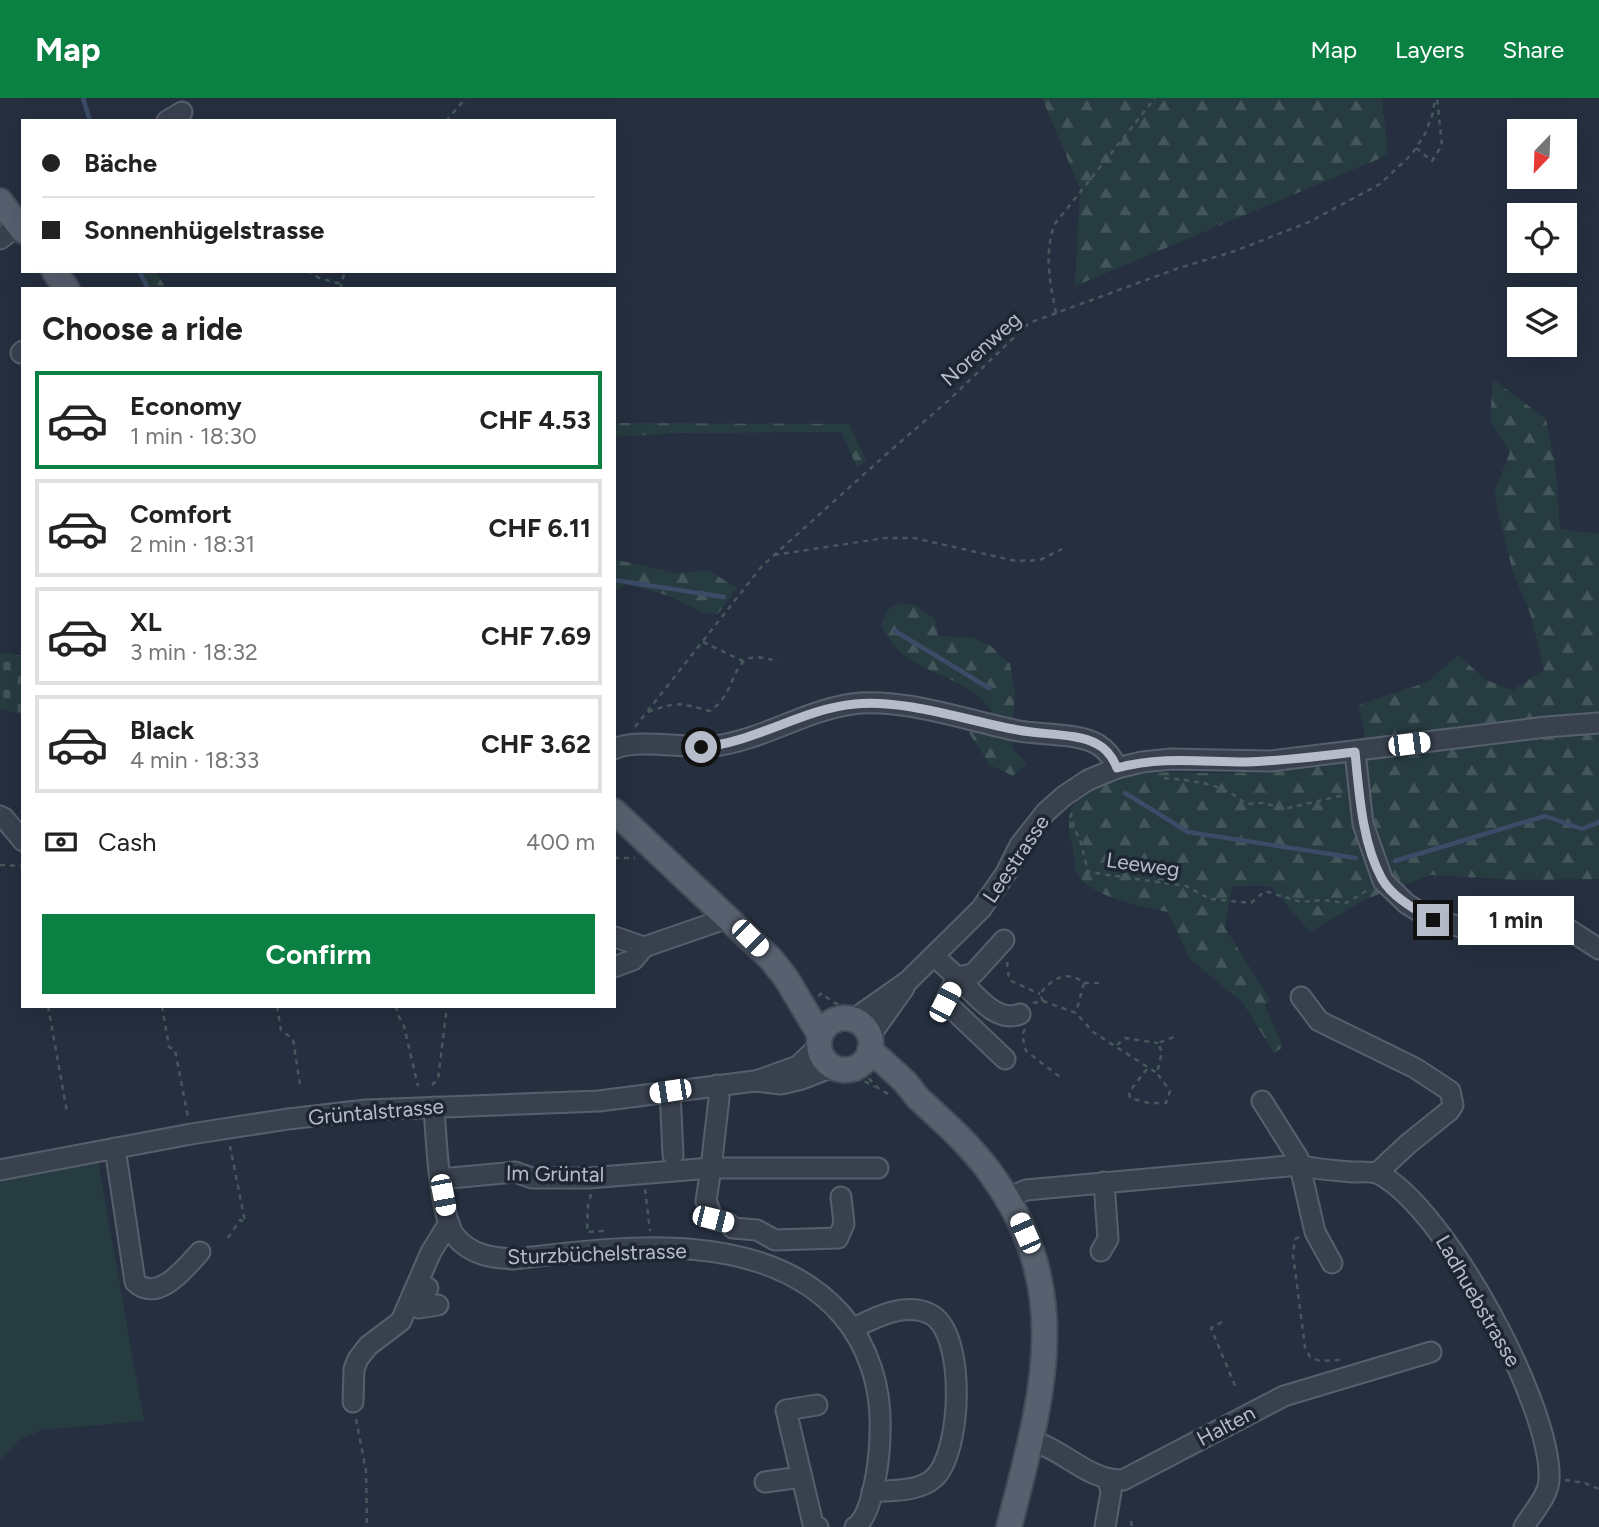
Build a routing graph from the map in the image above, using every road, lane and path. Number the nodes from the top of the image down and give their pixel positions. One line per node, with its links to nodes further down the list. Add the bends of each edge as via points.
1 (466, 98): 4 (path)
2 (1155, 98): 12 (path, via 1054,225 1047,245)
3 (1436, 98): 5 (path, Norenweg); 5 (path, via 1442,145 1432,161)
4 (448, 119)
5 (1416, 148): 12 (path, Norenweg, via 1380,184 1309,222)
6 (0, 201): 7 (main road)
7 (16, 229)
8 (310, 273): 10 (path)
9 (344, 273): 10 (path)
10 (341, 284): 11 (path)
11 (340, 287)
12 (1056, 313): 14 (path, Norenweg, via 1029,323)
13 (1062, 549): 14 (path, via 1040,560 1016,561 914,538 885,538)
14 (774, 555): 15 (path, Norenweg)
15 (703, 642): 16 (path); 18 (path, Norenweg)
16 (743, 661): 17 (path, via 760,655); 18 (path, via 724,699 710,711 674,703)
17 (778, 662)
18 (645, 713): 20 (path, Norenweg)
19 (1599, 723): 21 (street, Leestrasse)
20 (618, 747): 22 (street, via 716,746 833,708 878,703 1083,739 1105,749)
21 (1355, 752): 22 (street, Leestrasse, via 1270,761 1171,759); 24 (street)
22 (1117, 768): 39 (street, Leestrasse, via 1088,780 1046,812 981,909)
23 (1153, 777): 24 (path, via 1209,783 1234,793 1246,804 1284,809)
24 (1359, 792): 33 (street, via 1363,824)
25 (1073, 810): 33 (path, Leeweg, via 1070,817 1088,872 1186,886 1210,899 1251,903 1265,891 1301,902 1346,903)
26 (616, 813): 34 (main road)
27 (0, 817): 28 (street)
28 (21, 839)
29 (642, 853): 30 (path, via 635,858)
30 (616, 858)
31 (0, 865): 32 (path)
32 (21, 866)
33 (1383, 881): 38 (street, via 1406,904 1433,920 1466,928 1544,923 1568,929)
34 (728, 918): 37 (street); 56 (main road, via 786,978 803,986)
35 (616, 937): 37 (street)
36 (1003, 940): 41 (street, via 973,974); 45 (path, via 1010,934 1006,952 1009,980)
37 (644, 947): 40 (street, via 633,960)
38 (1599, 949)
39 (934, 956): 41 (street); 56 (street, Leestrasse, via 908,981 878,1022)
40 (616, 966)
41 (957, 977): 54 (street, via 997,1014); 59 (street, via 945,1002)
42 (1084, 983): 43 (path); 45 (path, via 1061,976 1048,982); 53 (path)
43 (1100, 983)
44 (822, 993): 56 (path, via 842,1007)
45 (1040, 994): 47 (path)
46 (1301, 997): 81 (street, via 1319,1020 1415,1068 1450,1091 1453,1105 1449,1111)
47 (1043, 1001): 53 (path); 54 (path)
48 (48, 1008): 71 (path)
49 (162, 1008): 73 (path)
50 (277, 1008): 63 (path, via 281,1030 293,1039)
51 (396, 1008): 66 (path)
52 (447, 1008): 64 (path, via 439,1079)
53 (1076, 1013): 58 (path, via 1093,1032)
54 (1025, 1014): 62 (path, via 1021,1035 1026,1051)
55 (1174, 1037): 57 (path)
56 (847, 1042): 65 (street, Grüntalstrasse, via 755,1081); 68 (path, via 878,1088); 68 (main road, via 905,1082)
57 (1158, 1043): 58 (path, via 1125,1038); 61 (path, via 1162,1052)
58 (1117, 1045): 60 (path)
59 (1005, 1059)
60 (1147, 1068): 61 (path); 61 (path, via 1129,1092 1130,1098 1166,1102 1170,1091)
61 (1157, 1073)
62 (1060, 1077)
63 (300, 1085)
64 (432, 1085)
65 (717, 1085): 67 (street, Grüntalstrasse); 77 (street)
66 (418, 1086)
67 (670, 1091): 70 (street, Grüntalstrasse, via 599,1101); 75 (street)
68 (907, 1098): 86 (main road, via 974,1152)
69 (1262, 1101): 76 (street)
70 (434, 1107): 72 (street, Grüntalstrasse, via 366,1110); 83 (street)
71 (67, 1112)
72 (226, 1130): 73 (street, Grüntalstrasse); 89 (path, via 245,1222 240,1220)
73 (191, 1134): 74 (street, Grüntalstrasse)
74 (115, 1148): 79 (street, Grüntalstrasse); 93 (street, via 135,1282 150,1289 161,1286)
75 (673, 1155)
76 (1299, 1165): 81 (street); 84 (street); 88 (street)
77 (711, 1168): 78 (street, Im Grüntal, via 834,1172); 80 (street, Im Grüntal); 85 (street, via 706,1200 713,1219 733,1228 757,1230 775,1240 838,1238 844,1223)
78 (878, 1168)
79 (0, 1170)
80 (642, 1172): 82 (street, Im Grüntal); 90 (path)
81 (1377, 1173): 107 (street, Ladhuebstrasse, via 1415,1202 1443,1236 1511,1349 1536,1416 1549,1464)
82 (589, 1178): 83 (street, Im Grüntal, via 532,1178 515,1172); 91 (path, via 587,1232 603,1231)
83 (440, 1179): 87 (street)
84 (1104, 1182): 86 (street, via 1026,1189); 92 (street, via 1108,1239)
85 (841, 1196)
86 (1008, 1198): 103 (main road, via 1031,1246 1046,1319 1041,1394)
87 (451, 1228): 91 (street, Sturzbüchelstrasse, via 471,1250 498,1258); 95 (street, via 419,1308); 101 (street, via 431,1252 401,1321 358,1359)
88 (1315, 1232): 94 (street); 99 (path, via 1295,1239 1293,1255 1304,1339 1310,1357)
89 (228, 1238)
90 (653, 1248): 91 (street, Sturzbüchelstrasse); 97 (street, Sturzbüchelstrasse, via 752,1250 813,1288)
91 (604, 1251)
92 (1101, 1251)
93 (200, 1252)
94 (1332, 1263)
95 (438, 1304)
96 (1222, 1322): 100 (path, via 1211,1328)
97 (854, 1328): 109 (street, Sturzbüchelstrasse, via 871,1366 881,1411); 109 (street, via 882,1315 921,1311 937,1319 951,1346 956,1421 946,1464 922,1485)
98 (1431, 1352): 105 (street, Halten, via 1284,1396 1123,1480)
99 (1342, 1360)
100 (1236, 1388)
101 (353, 1402): 111 (path, via 366,1471)
102 (817, 1405): 104 (street, via 786,1410)
103 (1031, 1441): 105 (street); 114 (main road)
104 (801, 1477): 106 (street); 112 (street, via 813,1524)
105 (1108, 1480): 115 (street, via 1111,1492)
106 (765, 1482)
107 (1549, 1484): 108 (path, via 1561,1480); 117 (street)
108 (1599, 1489)
109 (872, 1492): 113 (street, Sturzbüchelstrasse)
110 (1131, 1521): 116 (path)
111 (367, 1527)
112 (818, 1527)
113 (855, 1527)
114 (1009, 1527)
115 (1105, 1527)
116 (1132, 1527)
117 (1524, 1527)

